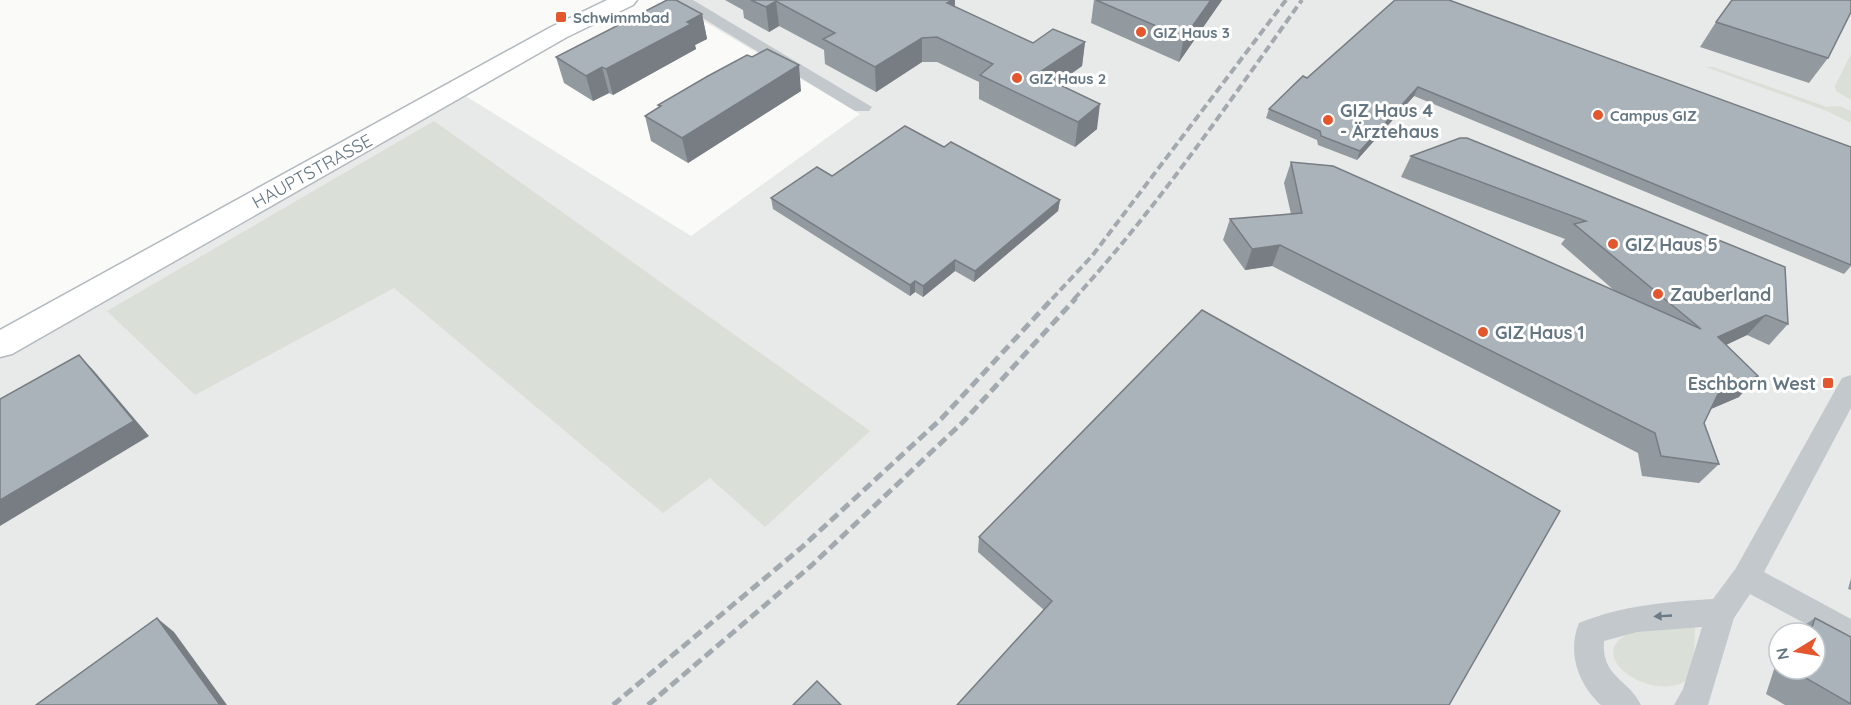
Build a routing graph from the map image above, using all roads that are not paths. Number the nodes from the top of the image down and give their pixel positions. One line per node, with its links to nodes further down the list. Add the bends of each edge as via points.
1 (626, 0): 4 (street, HAUPTSTRASSE, via 559,32)
2 (681, 0): 3 (street)
3 (862, 107)
4 (0, 345)
5 (1851, 386): 6 (street)
6 (1746, 577): 7 (street); 8 (street)
7 (1721, 612): 9 (street, one-way to 9, via 1645,617 1609,624 1590,633 1586,650 1591,669 1604,688); 10 (street, via 1696,697)
8 (1851, 634)
9 (1626, 705)
10 (1690, 705)

